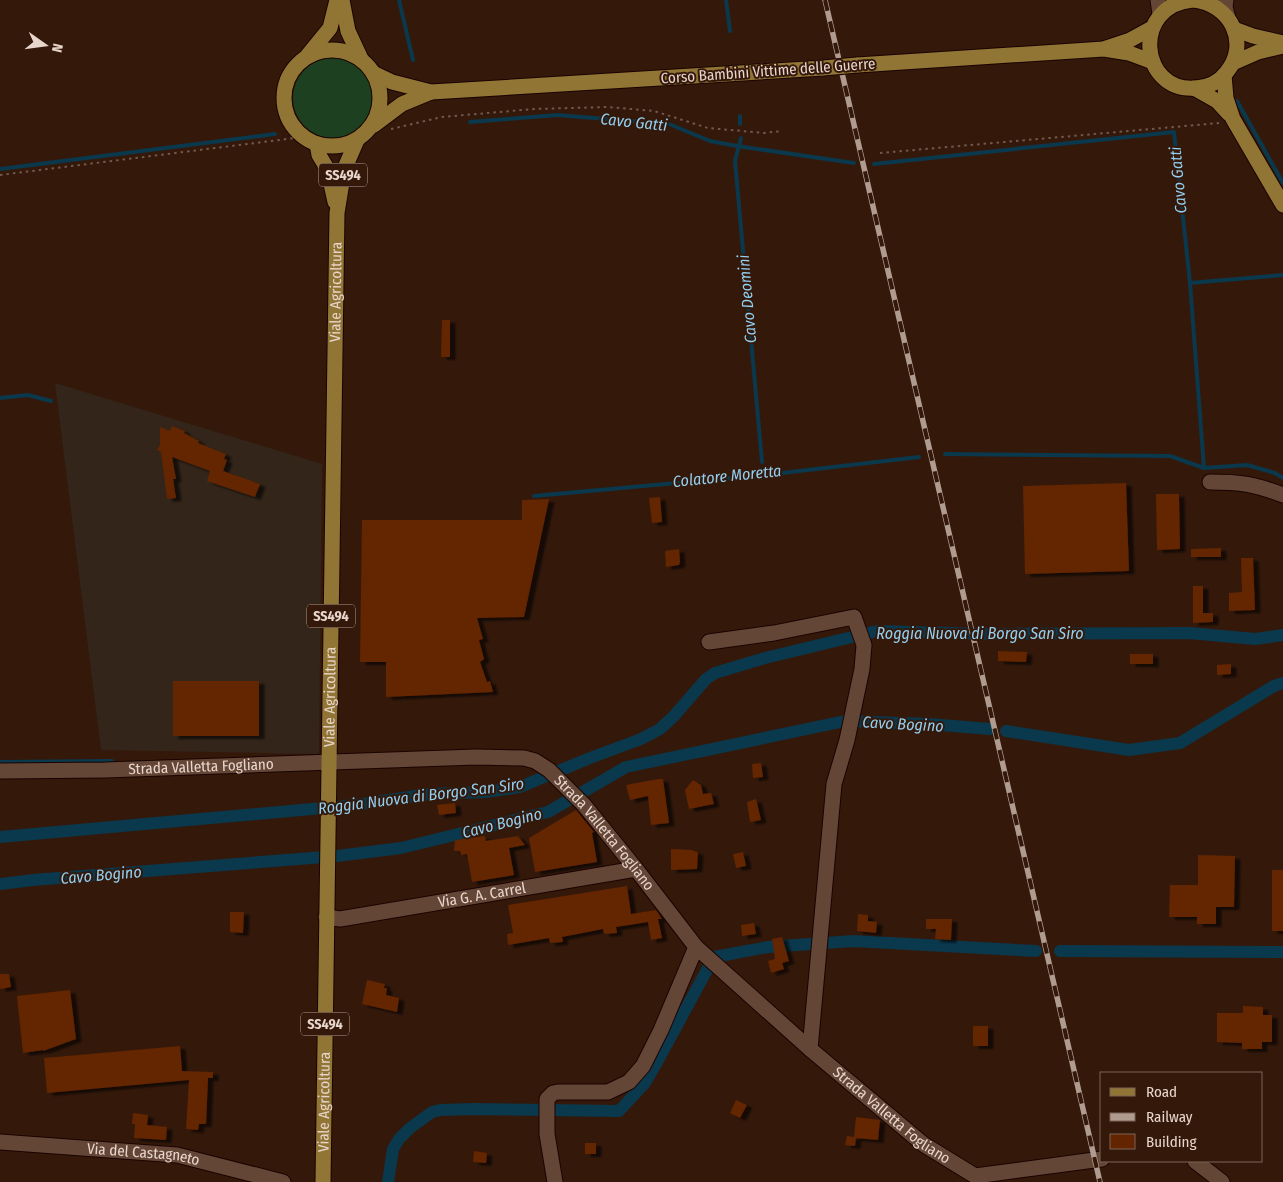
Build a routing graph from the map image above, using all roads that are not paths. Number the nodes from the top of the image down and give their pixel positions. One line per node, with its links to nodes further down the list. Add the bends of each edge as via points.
1 (337, 0): 12 (main road, via 330,28)
2 (342, 0): 13 (main road, Viale Agricoltura, via 348,31)
3 (1185, 0): 4 (main road); 7 (main road)
4 (1193, 0): 5 (main road)
5 (1202, 0): 8 (main road, via 1215,6)
6 (1226, 0): 8 (street, via 1225,8)
7 (1159, 7): 9 (main road)
8 (1231, 23): 10 (main road, via 1253,36); 15 (main road, via 1237,46)
9 (1152, 28): 11 (main road); 14 (main road, via 1149,45)
10 (1283, 45): 15 (main road, via 1258,52)
11 (1104, 49): 14 (main road, via 1129,53); 18 (main road, Corso Bambini Vittime delle Guerre, bridge)
12 (308, 56): 13 (main road, via 334,50); 22 (main road, via 293,69 284,95 286,114 295,130)
13 (361, 59): 16 (main road, Viale Agricoltura)
14 (1153, 62): 17 (main road, via 1169,82)
15 (1228, 69): 17 (main road, via 1210,85); 19 (main road, via 1226,98)
16 (373, 73): 18 (main road, Corso Bambini Vittime delle Guerre, via 392,82); 20 (main road, Viale Agricoltura, via 380,101)
17 (1194, 88): 19 (main road, via 1217,101)
18 (431, 92): 20 (main road, Corso Bambini Vittime delle Guerre, via 402,104)
19 (1233, 119): 23 (main road)
20 (370, 127): 21 (main road, Viale Agricoltura)
21 (357, 140): 22 (main road, via 338,146); 24 (main road, Viale Agricoltura / SS494, via 344,170)
22 (317, 144): 24 (main road, Viale Agricoltura / SS494, via 328,170)
23 (1283, 205)
24 (337, 213): 28 (main road, Viale Agricoltura / SS494)
25 (1210, 482): 26 (street, via 1238,482)
26 (1283, 495)
27 (709, 642): 33 (street, via 854,617 864,645 851,721 834,784)
28 (330, 762): 29 (street, Strada Valletta Fogliano); 30 (street, Strada Valletta Fogliano, via 476,758 535,761 576,797); 31 (main road, Viale Agricoltura / SS494)
29 (0, 771)
30 (636, 869): 31 (street, Via G. A. Carrel, via 340,919); 32 (street, Strada Valletta Fogliano)
31 (326, 917): 39 (main road, Viale Agricoltura / SS494)
32 (700, 951): 33 (street, Strada Valletta Fogliano); 40 (street, via 643,1066 629,1082 608,1092 558,1092 547,1098 547,1134)
33 (810, 1049): 37 (street, Strada Valletta Fogliano, via 923,1144)
34 (0, 1142): 38 (street, Via del Castagneto, via 176,1155)
35 (1100, 1158): 37 (street, Strada Valletta Fogliano)
36 (1196, 1162): 41 (street)
37 (976, 1179)
38 (283, 1182)
39 (324, 1182)
40 (555, 1182)
41 (1222, 1182)

